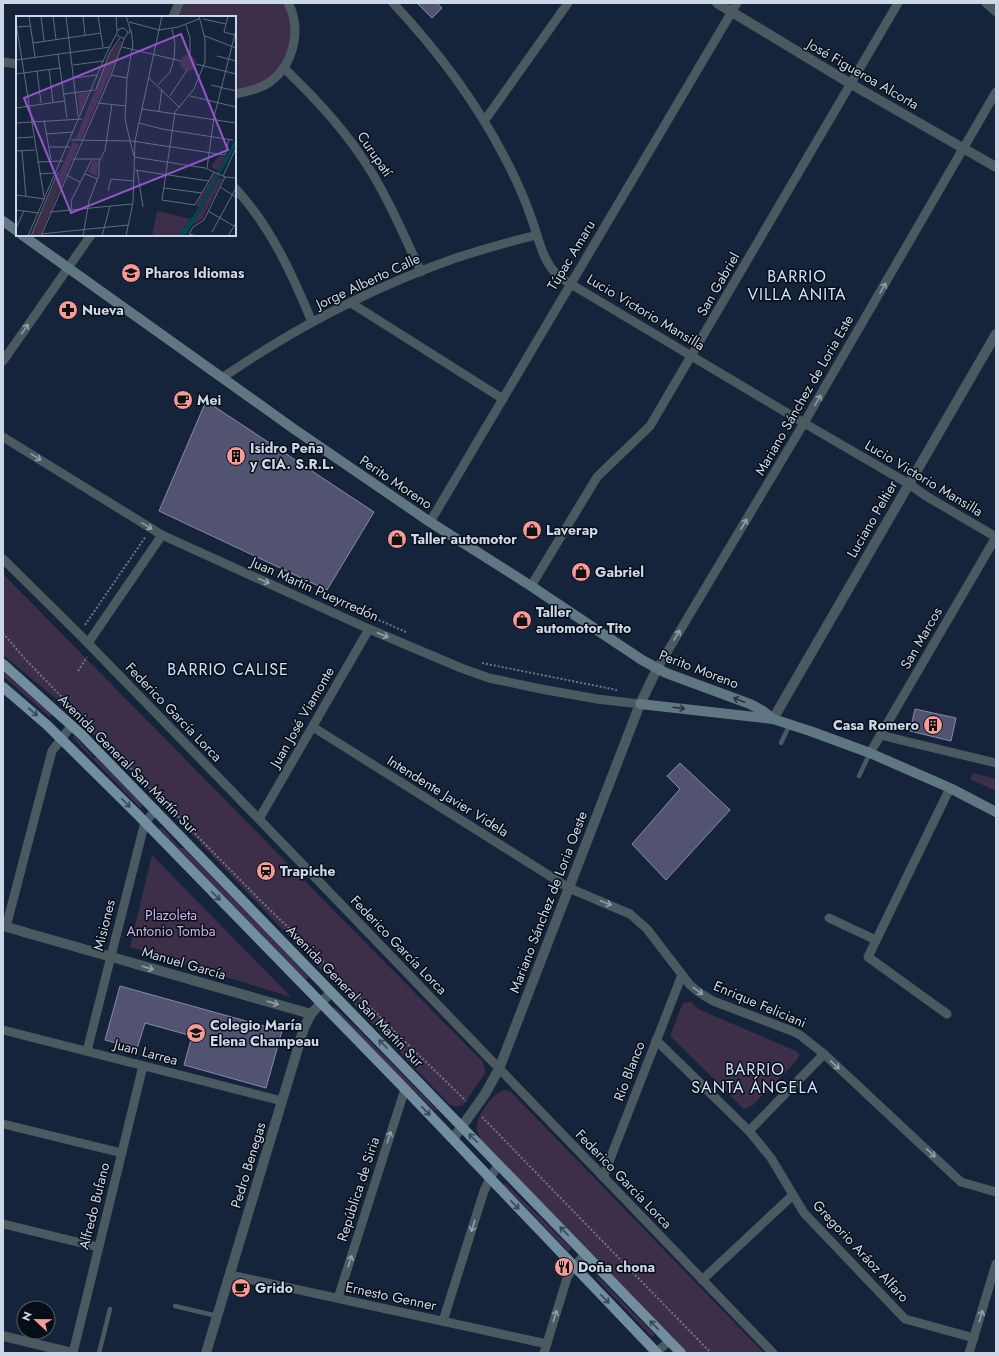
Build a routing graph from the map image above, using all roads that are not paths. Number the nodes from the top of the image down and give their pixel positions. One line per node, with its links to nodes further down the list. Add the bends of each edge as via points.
1 (179, 3): 11 (street)
2 (288, 3): 14 (street, via 292,10 295,30 293,50)
3 (393, 3): 18 (street, Lucio Victorio Mansilla, via 437,53)
4 (568, 3): 18 (street)
5 (717, 3): 9 (street, José Figueroa Alcorta)
6 (737, 3): 9 (street, Túpac Amaru)
7 (898, 3): 15 (street, San Gabriel)
8 (986, 3): 10 (street)
9 (731, 12): 15 (street, José Figueroa Alcorta); 29 (street, Túpac Amaru)
10 (996, 12)
11 (173, 16)
12 (3, 62): 13 (street)
13 (16, 64)
14 (284, 68): 17 (street, via 270,82 253,91); 28 (street, Curupatí, via 324,108 364,160 391,207)
15 (851, 84): 19 (street, José Figueroa Alcorta); 33 (street, San Gabriel)
16 (996, 92): 19 (street, Mariano Sánchez de Loria Este)
17 (236, 94)
18 (485, 120): 24 (street, Lucio Victorio Mansilla, via 516,181)
19 (964, 149): 20 (street, José Figueroa Alcorta); 37 (street, Mariano Sánchez de Loria Este, one-way to 19)
20 (996, 168)
21 (236, 189): 31 (street, via 258,216 279,250)
22 (3, 222): 23 (main road)
23 (16, 230)
24 (537, 235): 28 (street, Jorge Alberto Calle, via 480,250); 29 (street, Lucio Victorio Mansilla, via 551,269)
25 (23, 236): 27 (main road, Perito Moreno)
26 (90, 236): 27 (street)
27 (68, 267): 34 (street, one-way to 27); 35 (main road, Perito Moreno)
28 (420, 272): 30 (street, Jorge Alberto Calle)
29 (571, 284): 33 (street, Lucio Victorio Mansilla); 36 (street, Túpac Amaru)
30 (351, 303): 31 (street, Jorge Alberto Calle); 36 (street)
31 (312, 322): 35 (street, Jorge Alberto Calle)
32 (996, 334): 39 (street, Luciano Peltier)
33 (693, 355): 37 (street, Lucio Victorio Mansilla); 44 (street, San Gabriel, via 650,426 597,477)
34 (3, 361)
35 (222, 378): 40 (main road, Perito Moreno)
36 (503, 399): 40 (street, Túpac Amaru)
37 (804, 423): 39 (street, Lucio Victorio Mansilla); 48 (street, Mariano Sánchez de Loria Este, one-way to 37)
38 (3, 437): 41 (street, Juan Martín Pueyrredón, one-way to 41)
39 (909, 484): 42 (street, Lucio Victorio Mansilla); 51 (street, Luciano Peltier)
40 (430, 522): 44 (main road, Perito Moreno)
41 (162, 535): 45 (street, Juan Martín Pueyrredón, one-way to 45); 46 (street)
42 (996, 537): 55 (street, San Marcos)
43 (3, 559): 46 (street, Federico García Lorca)
44 (531, 586): 48 (main road, Perito Moreno)
45 (369, 629): 50 (street, Juan Martín Pueyrredón, one-way to 50, via 489,678 541,690); 54 (street, Juan José Viamonte)
46 (85, 647): 64 (street, Federico García Lorca)
47 (3, 664): 53 (main road, Avenida General San Martín Sur)
48 (657, 669): 50 (street, Mariano Sánchez de Loria Oeste); 51 (main road, Perito Moreno, one-way to 48, via 750,704)
49 (3, 687): 56 (main road, Avenida General San Martín Sur, one-way to 56)
50 (640, 704): 51 (main road, Perito Moreno, one-way to 51); 66 (street, Mariano Sánchez de Loria Oeste)
51 (772, 719): 52 (main road, Perito Moreno)
52 (790, 724): 57 (lane); 58 (main road, Perito Moreno)
53 (72, 725): 56 (street); 62 (main road, Avenida General San Martín Sur)
54 (313, 727): 64 (street, Juan José Viamonte); 66 (street, Intendente Javier Videla)
55 (880, 735): 58 (street, San Marcos); 59 (street)
56 (61, 738): 65 (main road, Avenida General San Martín Sur, one-way to 65); 68 (street, via 52,751)
57 (781, 743)
58 (870, 753): 60 (lane); 61 (main road, Perito Moreno)
59 (996, 762)
60 (859, 776)
61 (950, 788): 63 (main road, Perito Moreno); 69 (street)
62 (156, 810): 65 (street, Misiones); 72 (main road, Avenida General San Martín Sur)
63 (996, 812)
64 (259, 819): 81 (street, Federico García Lorca)
65 (145, 822): 70 (street, Misiones); 73 (main road, Avenida General San Martín Sur, one-way to 73)
66 (569, 888): 71 (street, Enrique Feliciani, one-way to 71, via 630,914 646,929); 81 (street, Mariano Sánchez de Loria Oeste)
67 (829, 918): 69 (street)
68 (5, 926): 70 (street, Manuel García)
69 (876, 940): 75 (street, via 868,957)
70 (111, 957): 74 (street, Manuel García, one-way to 74); 78 (street, Misiones)
71 (682, 975): 77 (street, Río Blanco); 79 (street, Enrique Feliciani, one-way to 79, via 695,989 713,1001 792,1031)
72 (331, 992): 73 (street, Pedro Benegas); 85 (main road, Avenida General San Martín Sur, one-way to 72)
73 (320, 1002): 74 (street, Pedro Benegas); 82 (main road, Avenida General San Martín Sur)
74 (311, 1014): 83 (street, Pedro Benegas, via 304,1028)
75 (947, 1014)
76 (3, 1030): 78 (street, Juan Larrea)
77 (656, 1040): 86 (street, Gregorio Aráoz Alfaro); 90 (street, Río Blanco)
78 (87, 1051): 80 (street, Juan Larrea)
79 (824, 1054): 86 (street); 92 (street, Enrique Feliciani, one-way to 92, via 961,1182)
80 (143, 1066): 83 (street, Juan Larrea); 88 (street, Alfredo Bufano)
81 (499, 1069): 85 (street, Mariano Sánchez de Loria Oeste); 90 (street, Federico García Lorca)
82 (405, 1089): 87 (main road, Avenida General San Martín Sur, one-way to 87); 101 (street, República de Siria, one-way to 82)
83 (282, 1102): 99 (street, Pedro Benegas)
84 (3, 1124): 88 (street)
85 (462, 1126): 87 (street, Mariano Sánchez de Loria Oeste); 89 (main road, Avenida General San Martín Sur, one-way to 85)
86 (748, 1131): 93 (street, Gregorio Aráoz Alfaro, via 770,1158)
87 (453, 1139): 91 (main road, Avenida General San Martín Sur)
88 (122, 1153): 95 (street, Alfredo Bufano)
89 (499, 1164): 91 (street); 96 (main road, Avenida General San Martín Sur, one-way to 89)
90 (603, 1177): 100 (street, Federico García Lorca)
91 (490, 1178): 98 (main road, Avenida General San Martín Sur, one-way to 98); 105 (street, one-way to 105)
92 (996, 1192)
93 (793, 1195): 100 (street); 107 (street, Gregorio Aráoz Alfaro, via 804,1213 905,1319)
94 (3, 1224): 95 (street)
95 (98, 1247): 110 (street, Alfredo Bufano)
96 (586, 1254): 98 (street); 108 (main road, Avenida General San Martín Sur, one-way to 96)
97 (996, 1264): 107 (street, one-way to 97)
98 (574, 1266): 109 (street, one-way to 98, via 567,1278); 114 (main road, Avenida General San Martín Sur, one-way to 114)
99 (230, 1275): 101 (street, Ernesto Genner); 104 (street, Pedro Benegas)
100 (702, 1280): 116 (street, Federico García Lorca)
101 (338, 1298): 105 (street, Ernesto Genner)
102 (175, 1306): 104 (lane)
103 (110, 1309): 111 (lane)
104 (217, 1316): 112 (street, Pedro Benegas)
105 (443, 1321): 109 (street, Ernesto Genner)
106 (3, 1336): 110 (street)
107 (974, 1338): 117 (street)
108 (668, 1341): 114 (street); 115 (main road, Avenida General San Martín Sur)
109 (547, 1344): 113 (street)
110 (73, 1353)
111 (99, 1353)
112 (206, 1353)
113 (544, 1353)
114 (657, 1353)
115 (681, 1353)
116 (773, 1353)
117 (969, 1353)

